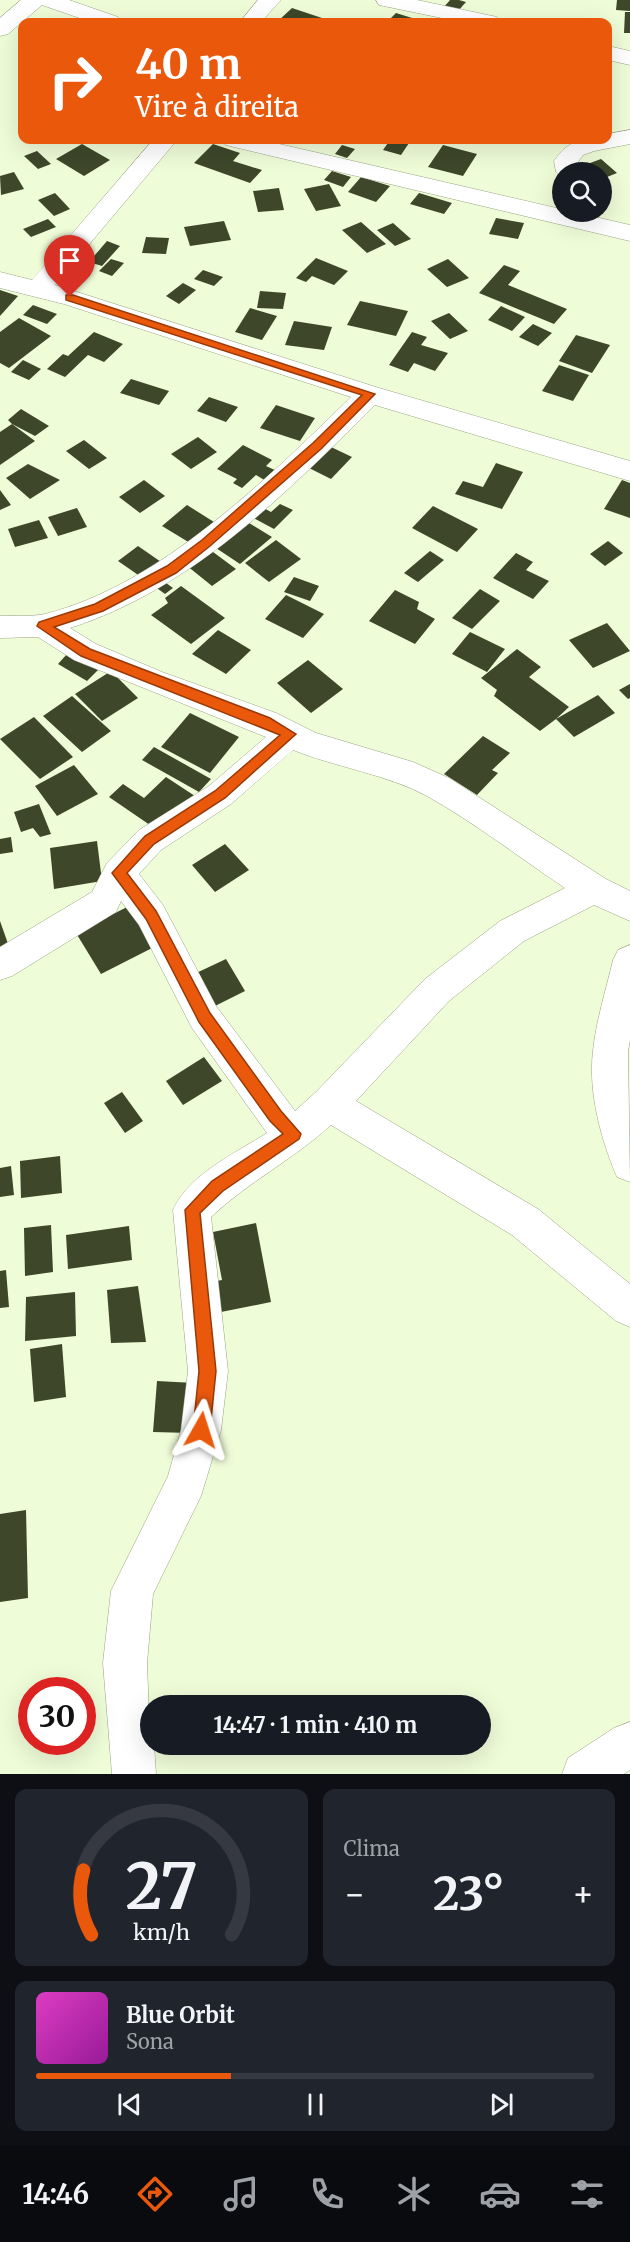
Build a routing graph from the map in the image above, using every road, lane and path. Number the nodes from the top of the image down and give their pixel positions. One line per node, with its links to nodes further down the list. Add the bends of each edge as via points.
1 (49, 0): 6 (street)
2 (270, 0): 7 (street)
3 (387, 0): 5 (street)
4 (27, 2): 8 (street)
5 (434, 17)
6 (99, 18)
7 (254, 18)
8 (0, 28)
9 (612, 54): 10 (street)
10 (630, 58)
11 (630, 137): 12 (street)
12 (612, 141)
13 (162, 144): 21 (street)
14 (252, 144): 17 (street)
15 (600, 144): 16 (street, via 575,150)
16 (566, 162)
17 (552, 212)
18 (591, 222): 19 (street)
19 (630, 233)
20 (0, 280): 21 (street)
21 (39, 290): 22 (street)
22 (370, 394): 23 (street); 24 (street, via 317,446 171,569 99,608)
23 (630, 471)
24 (43, 626): 25 (street); 26 (street, via 85,652)
25 (0, 627)
26 (290, 734): 27 (street, via 220,795 150,840); 28 (street, via 438,787)
27 (119, 873): 31 (street, via 104,902); 33 (street, via 151,915 204,1017 275,1116)
28 (594, 889): 29 (street); 32 (street, via 512,931 437,990)
29 (630, 907)
30 (630, 960): 34 (street, via 610,1051 612,1100)
31 (0, 965)
32 (329, 1104): 33 (street); 35 (street, via 525,1222)
33 (294, 1134): 37 (street, via 218,1186 192,1210 208,1371 201,1430 187,1482 132,1592 125,1663)
34 (630, 1165)
35 (630, 1308)
36 (630, 1744): 38 (street)
37 (134, 1774)
38 (584, 1774)

